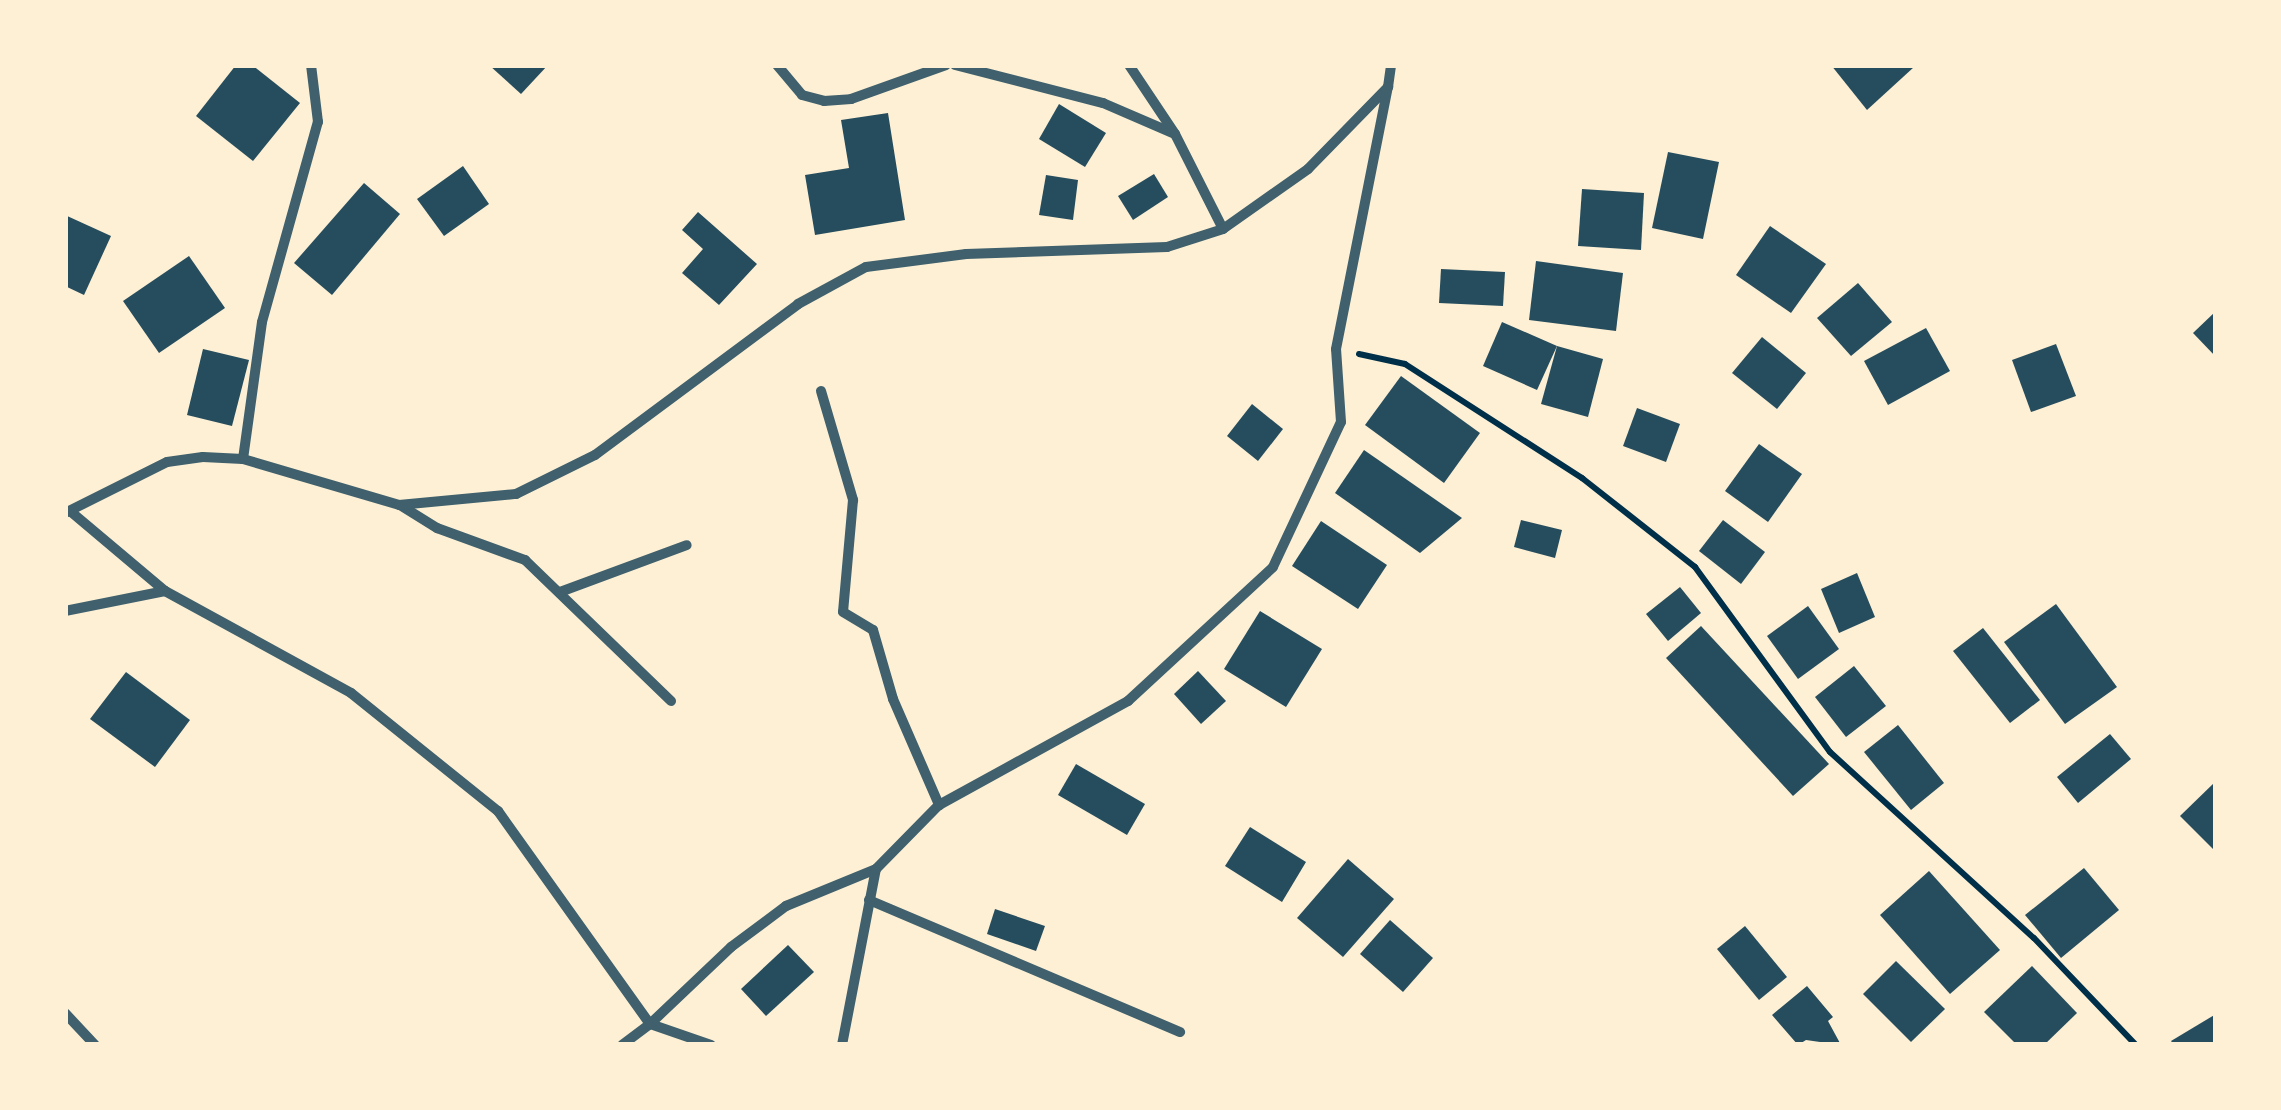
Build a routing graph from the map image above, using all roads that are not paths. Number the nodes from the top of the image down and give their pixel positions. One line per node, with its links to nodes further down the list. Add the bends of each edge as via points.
1 (311, 65): 11 (street, via 318,122 262,322)
2 (777, 65): 3 (street, via 802,95 824,101 851,99)
3 (946, 65)
4 (955, 65): 8 (street, via 1102,102)
5 (1129, 65): 8 (street)
6 (1391, 65): 7 (street)
7 (1388, 88): 9 (street, via 1308,170); 19 (street, via 1336,349 1342,422 1273,568 1128,701)
8 (1174, 134): 9 (street)
9 (1223, 228): 12 (street, via 1167,248 966,254 866,266 798,304 595,455 516,494)
10 (822, 391): 19 (street, via 854,500 843,612 873,630 893,699)
11 (243, 459): 12 (street); 13 (street, via 167,462)
12 (399, 504): 16 (street, via 437,528 525,560)
13 (67, 512): 15 (street)
14 (687, 545): 16 (street)
15 (165, 592): 17 (street); 23 (street, via 351,693 498,811)
16 (560, 592): 18 (street)
17 (65, 610)
18 (671, 701)
19 (938, 805): 20 (street)
20 (876, 869): 21 (street); 23 (street, via 786,906 731,947)
21 (869, 900): 24 (street); 28 (street)
22 (65, 1013): 25 (street)
23 (650, 1024): 26 (street); 27 (street)
24 (1180, 1032)
25 (95, 1045)
26 (622, 1045)
27 (711, 1045)
28 (842, 1045)

